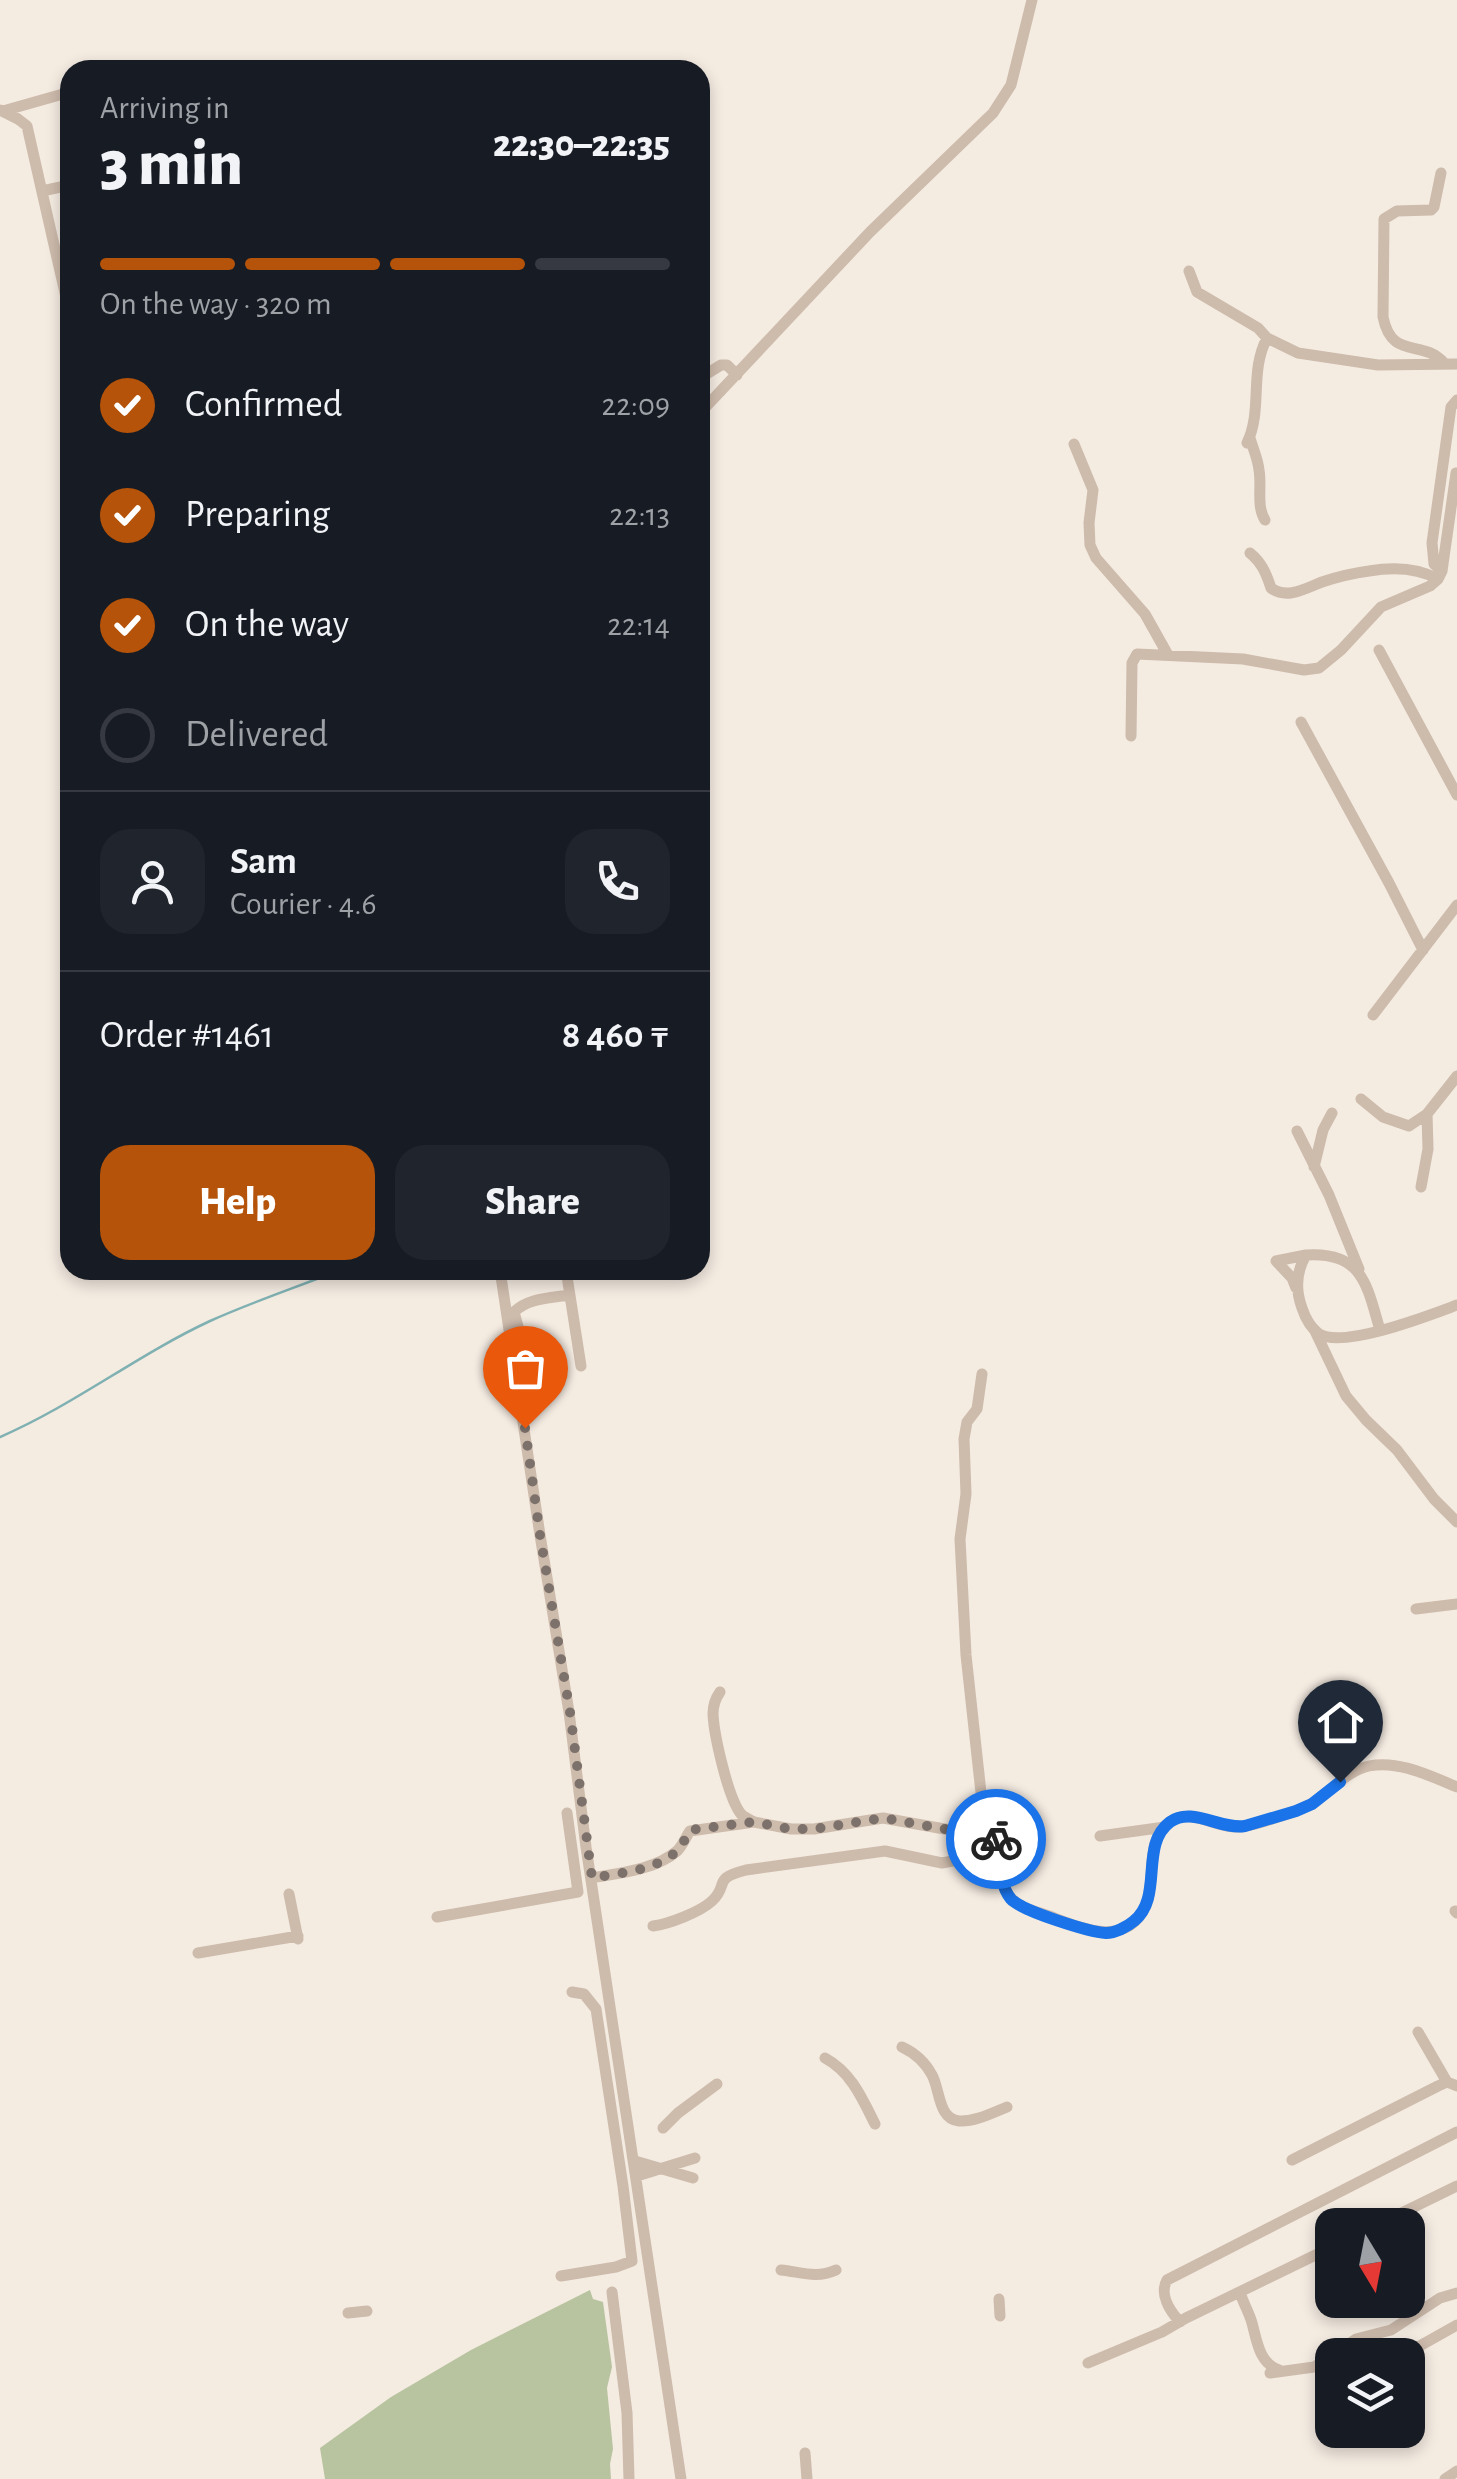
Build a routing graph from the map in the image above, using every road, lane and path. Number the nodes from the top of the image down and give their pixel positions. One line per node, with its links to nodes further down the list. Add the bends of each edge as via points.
1 (1032, 0): 12 (street, via 1011,85 992,113)
2 (60, 95): 3 (street)
3 (2, 110): 6 (street, via 26,126)
4 (1441, 172): 10 (street, via 1431,210 1397,211 1384,219 1383,317 1392,340)
5 (60, 188): 6 (street)
6 (42, 192): 7 (street)
7 (60, 260)
8 (1189, 271): 9 (street, via 1198,292)
9 (1268, 338): 10 (street, via 1298,352 1378,365); 17 (street, via 1248,440)
10 (1450, 363)
11 (710, 372): 12 (street, via 727,365)
12 (738, 375): 14 (street)
13 (1457, 400): 19 (street, via 1432,544)
14 (710, 403)
15 (1074, 444): 21 (street, via 1093,490 1090,545)
16 (1457, 472): 19 (street)
17 (1265, 520)
18 (1250, 553): 19 (street, via 1281,594 1382,569)
19 (1440, 575): 21 (street, via 1381,607 1319,668)
20 (1379, 650): 24 (street)
21 (1168, 655): 23 (street, via 1134,656)
22 (1301, 722): 26 (street)
23 (1130, 736)
24 (1457, 795)
25 (1457, 905): 26 (street)
26 (1423, 950): 27 (street)
27 (1373, 1016)
28 (1457, 1076): 31 (street)
29 (1361, 1099): 32 (street)
30 (1332, 1112): 35 (street)
31 (1427, 1114): 32 (street); 34 (street)
32 (1409, 1126): 34 (street)
33 (1298, 1131): 35 (street)
34 (1428, 1131): 36 (street)
35 (1314, 1167): 38 (street)
36 (1421, 1187)
37 (1306, 1255): 38 (street, via 1339,1260); 41 (street); 41 (street, via 1276,1261)
38 (1362, 1274): 47 (street)
39 (502, 1280): 44 (street)
40 (567, 1280): 42 (street)
41 (1296, 1288): 45 (street)
42 (569, 1295): 44 (street, via 534,1300); 48 (street)
43 (1457, 1305): 47 (street)
44 (511, 1315): 46 (street); 61 (street)
45 (1314, 1329): 47 (street, via 1338,1338); 50 (street, via 1346,1396)
46 (519, 1330)
47 (1380, 1330)
48 (581, 1366)
49 (982, 1374): 57 (street, via 964,1439 960,1538 966,1655)
50 (1457, 1522)
51 (1457, 1604): 52 (street)
52 (1416, 1609)
53 (720, 1692): 56 (street, via 713,1713 722,1760 732,1798)
54 (1457, 1787): 58 (street, via 1413,1769 1368,1766 1296,1811 1236,1828 1180,1816)
55 (566, 1813): 63 (street, via 578,1892)
56 (754, 1822): 57 (street, via 814,1829 883,1818 950,1830); 61 (street, via 690,1830 675,1854 659,1862)
57 (989, 1827): 60 (street)
58 (1165, 1827): 59 (street); 60 (street, via 1153,1854 1145,1907 1115,1932 1072,1926 1012,1899)
59 (1100, 1836)
60 (998, 1852): 64 (street, via 942,1863 885,1851 746,1870 724,1878 711,1902)
61 (592, 1878): 79 (street)
62 (289, 1894): 65 (street, via 298,1937)
63 (436, 1916)
64 (653, 1926)
65 (198, 1952)
66 (572, 1992): 88 (street, via 584,1994 596,2009 632,2261)
67 (1418, 2032): 71 (street)
68 (902, 2046): 73 (street, via 932,2076 947,2116 957,2121)
69 (825, 2058): 74 (street, via 846,2074)
70 (718, 2084): 75 (street)
71 (1453, 2085): 72 (street); 78 (street)
72 (1457, 2098)
73 (1006, 2107)
74 (875, 2124)
75 (664, 2128)
76 (1457, 2132): 96 (street, via 1167,2280 1163,2291)
77 (694, 2158): 80 (street)
78 (1292, 2160)
79 (635, 2162): 80 (street); 81 (street)
80 (660, 2170): 81 (street); 82 (street)
81 (637, 2176): 103 (street)
82 (693, 2178)
83 (1457, 2186): 84 (street)
84 (1412, 2208)
85 (1315, 2255): 90 (street)
86 (781, 2270): 87 (street, via 813,2276)
87 (836, 2270)
88 (560, 2276)
89 (612, 2292): 102 (street)
90 (1240, 2292): 91 (street, via 1260,2353 1275,2372 1314,2367); 96 (street)
91 (1457, 2293)
92 (999, 2299): 95 (street)
93 (367, 2311): 94 (street)
94 (348, 2313)
95 (1000, 2316)
96 (1180, 2322): 99 (street)
97 (1457, 2324): 98 (street)
98 (1425, 2343)
99 (1088, 2363)
100 (804, 2453): 104 (street)
101 (1457, 2471): 105 (street)
102 (629, 2479)
103 (682, 2479)
104 (807, 2479)
105 (1445, 2479)

